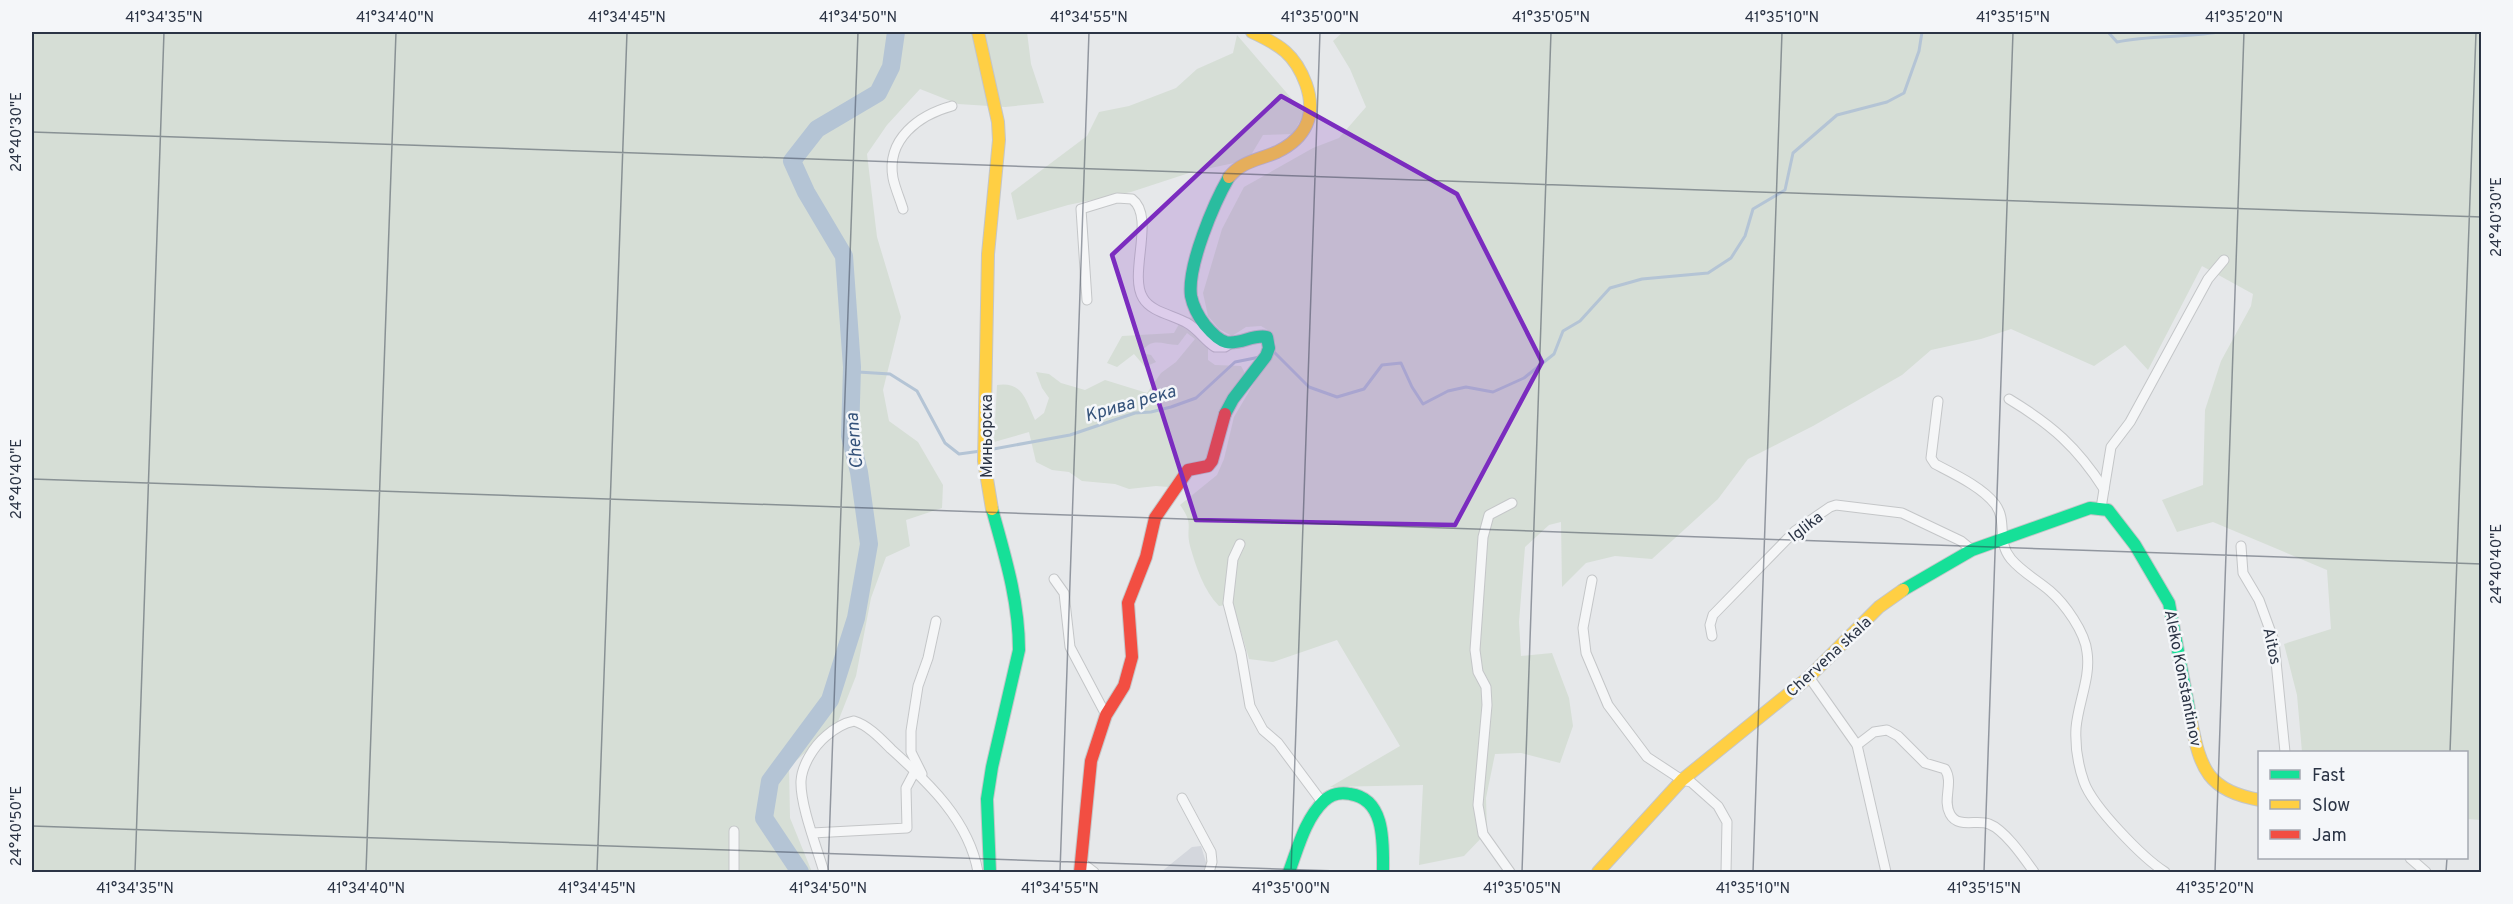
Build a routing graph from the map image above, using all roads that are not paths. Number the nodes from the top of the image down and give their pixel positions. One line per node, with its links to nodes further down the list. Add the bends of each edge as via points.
1 (978, 32): 38 (street, Миньорска, via 999,140 988,254 984,461 988,495 1013,586 1019,631 1019,650 987,799)
2 (1252, 32): 7 (street, via 1283,48 1295,61 1302,72 1311,116 1284,148 1236,169 1204,235 1191,290 1194,304 1209,329 1221,340)
3 (952, 106): 4 (street, via 926,117 898,141 893,178)
4 (903, 209)
5 (2224, 260): 10 (street, via 2208,279 2130,422 2111,447)
6 (1087, 300): 7 (street, via 1081,209 1117,198 1132,199 1138,206 1142,225 1139,287 1144,300 1195,328 1215,347)
7 (1233, 342): 22 (street, via 1261,334 1267,337 1269,348 1223,417 1215,454 1208,466 1188,470 1155,518 1146,557 1128,603 1132,657 1128,675)
8 (2009, 399): 10 (street, via 2037,416 2078,451)
9 (1938, 401): 13 (street, via 1931,458 1995,504 2000,513)
10 (2104, 489): 12 (street)
11 (1512, 502): 43 (street, via 1489,515 1483,537 1475,650 1487,705 1478,805 1483,834)
12 (2101, 508): 13 (street, Chervena skala, via 2090,508); 29 (street, Aleko Konstantinov, via 2108,510 2135,545 2169,603 2194,738 2204,769 2217,786)
13 (2001, 540): 16 (street, Chervena skala); 48 (street, via 2012,560 2051,592 2080,633 2087,650 2076,728 2085,785 2130,841)
14 (1240, 544): 30 (street, via 1233,559 1228,603 1251,705 1263,730 1278,743)
15 (2241, 546): 24 (street, Aitos, via 2242,573 2259,600 2274,641)
16 (1972, 550): 20 (street, Iglika, via 1902,513 1848,505 1830,507 1795,531 1713,615); 21 (street, Chervena skala, via 1879,607)
17 (1054, 579): 22 (street, via 1064,593 1070,647)
18 (1592, 580): 26 (street, via 1583,628 1586,652 1608,705 1647,757)
19 (936, 621): 27 (street, via 918,686 910,743)
20 (1712, 636)
21 (1809, 677): 23 (street); 26 (street, Chervena skala)
22 (1106, 715): 34 (street, via 1091,761)
23 (1857, 745): 46 (street); 47 (street, via 1874,732 1887,730 1925,763 1945,769 1950,777 1950,816 1959,822 1989,824 2017,847)
24 (2284, 751)
25 (915, 771): 27 (street); 32 (street, via 906,788 907,828); 32 (street, via 857,721 832,731 816,746 801,781)
26 (1682, 780): 44 (street, Chervena skala); 45 (street, via 1691,782 1718,806 1727,822)
27 (925, 781): 37 (street, via 944,801 970,844)
28 (1182, 798): 40 (street, via 1211,852)
29 (2258, 800)
30 (1322, 802): 41 (street); 42 (street, via 1340,793 1362,795 1371,802 1380,826)
31 (734, 831): 35 (street)
32 (812, 833): 36 (street)
33 (2411, 859): 49 (street)
34 (1081, 867): 39 (street)
35 (734, 873)
36 (824, 873)
37 (978, 873)
38 (990, 873)
39 (1094, 873)
40 (1209, 873)
41 (1288, 873)
42 (1383, 873)
43 (1510, 873)
44 (1598, 873)
45 (1726, 873)
46 (1886, 873)
47 (2034, 873)
48 (2165, 873)
49 (2426, 873)

